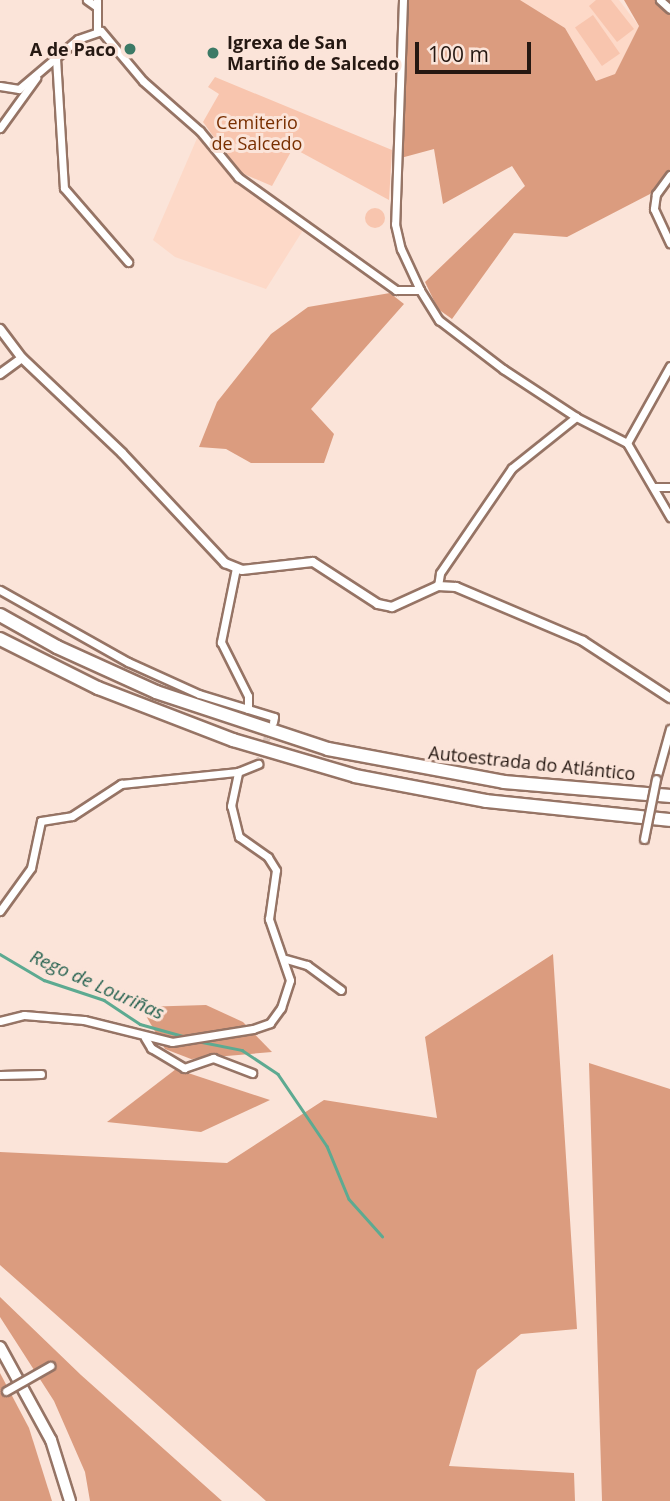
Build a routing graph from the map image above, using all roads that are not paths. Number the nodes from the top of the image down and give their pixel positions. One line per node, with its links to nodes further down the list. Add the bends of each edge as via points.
1 (87, 0): 4 (street)
2 (403, 0): 14 (street, via 395,224)
3 (660, 0): 5 (street)
4 (97, 3): 6 (street)
5 (670, 9)
6 (97, 30): 7 (street, via 78,38); 14 (street, via 143,81 200,131 238,177 396,290)
7 (56, 58): 8 (street); 13 (street, via 64,188)
8 (37, 77): 9 (street, via 19,89); 10 (street)
9 (0, 86)
10 (0, 128)
11 (670, 175): 12 (street, via 656,194 654,209)
12 (670, 244)
13 (128, 262)
14 (420, 290): 19 (street, via 439,320)
15 (0, 329): 16 (street)
16 (22, 359): 18 (street); 24 (street, via 122,453 216,555)
17 (670, 366): 20 (street)
18 (0, 374)
19 (576, 417): 20 (street); 25 (street, via 512,468 440,573)
20 (627, 443): 21 (street)
21 (654, 487): 22 (street); 23 (street)
22 (670, 487)
23 (670, 517)
24 (236, 568): 25 (street, via 313,562 377,604 392,607); 30 (street, via 221,642 248,696)
25 (438, 586): 29 (street, via 456,587 583,640)
26 (0, 590): 30 (street, via 128,662 199,694)
27 (0, 615): 35 (highway, Autoestrada do Atlántico, via 57,648 156,692 328,749 504,782)
28 (0, 639): 36 (highway, via 110,693 233,740 355,776 486,801)
29 (670, 698)
30 (248, 709): 31 (street, via 274,717)
31 (272, 722)
32 (670, 729): 37 (street, bridge)
33 (258, 764): 34 (street)
34 (238, 772): 38 (street, via 121,784 72,816 41,821 31,868); 39 (street, via 231,798 234,827 239,837 274,863 277,878 269,919)
35 (670, 796)
36 (670, 820)
37 (644, 839)
38 (0, 911)
39 (286, 959): 40 (street, via 307,965); 42 (street, via 291,971 288,988 281,1008 264,1027 180,1042)
40 (341, 990)
41 (0, 1021): 42 (street, via 24,1015 84,1020)
42 (145, 1038): 43 (street, via 151,1048 184,1068 213,1058)
43 (252, 1073)
44 (0, 1074): 45 (street)
45 (41, 1074)
46 (0, 1348): 49 (highway, via 51,1440)
47 (50, 1366): 48 (street, bridge)
48 (3, 1394)
49 (70, 1501)

